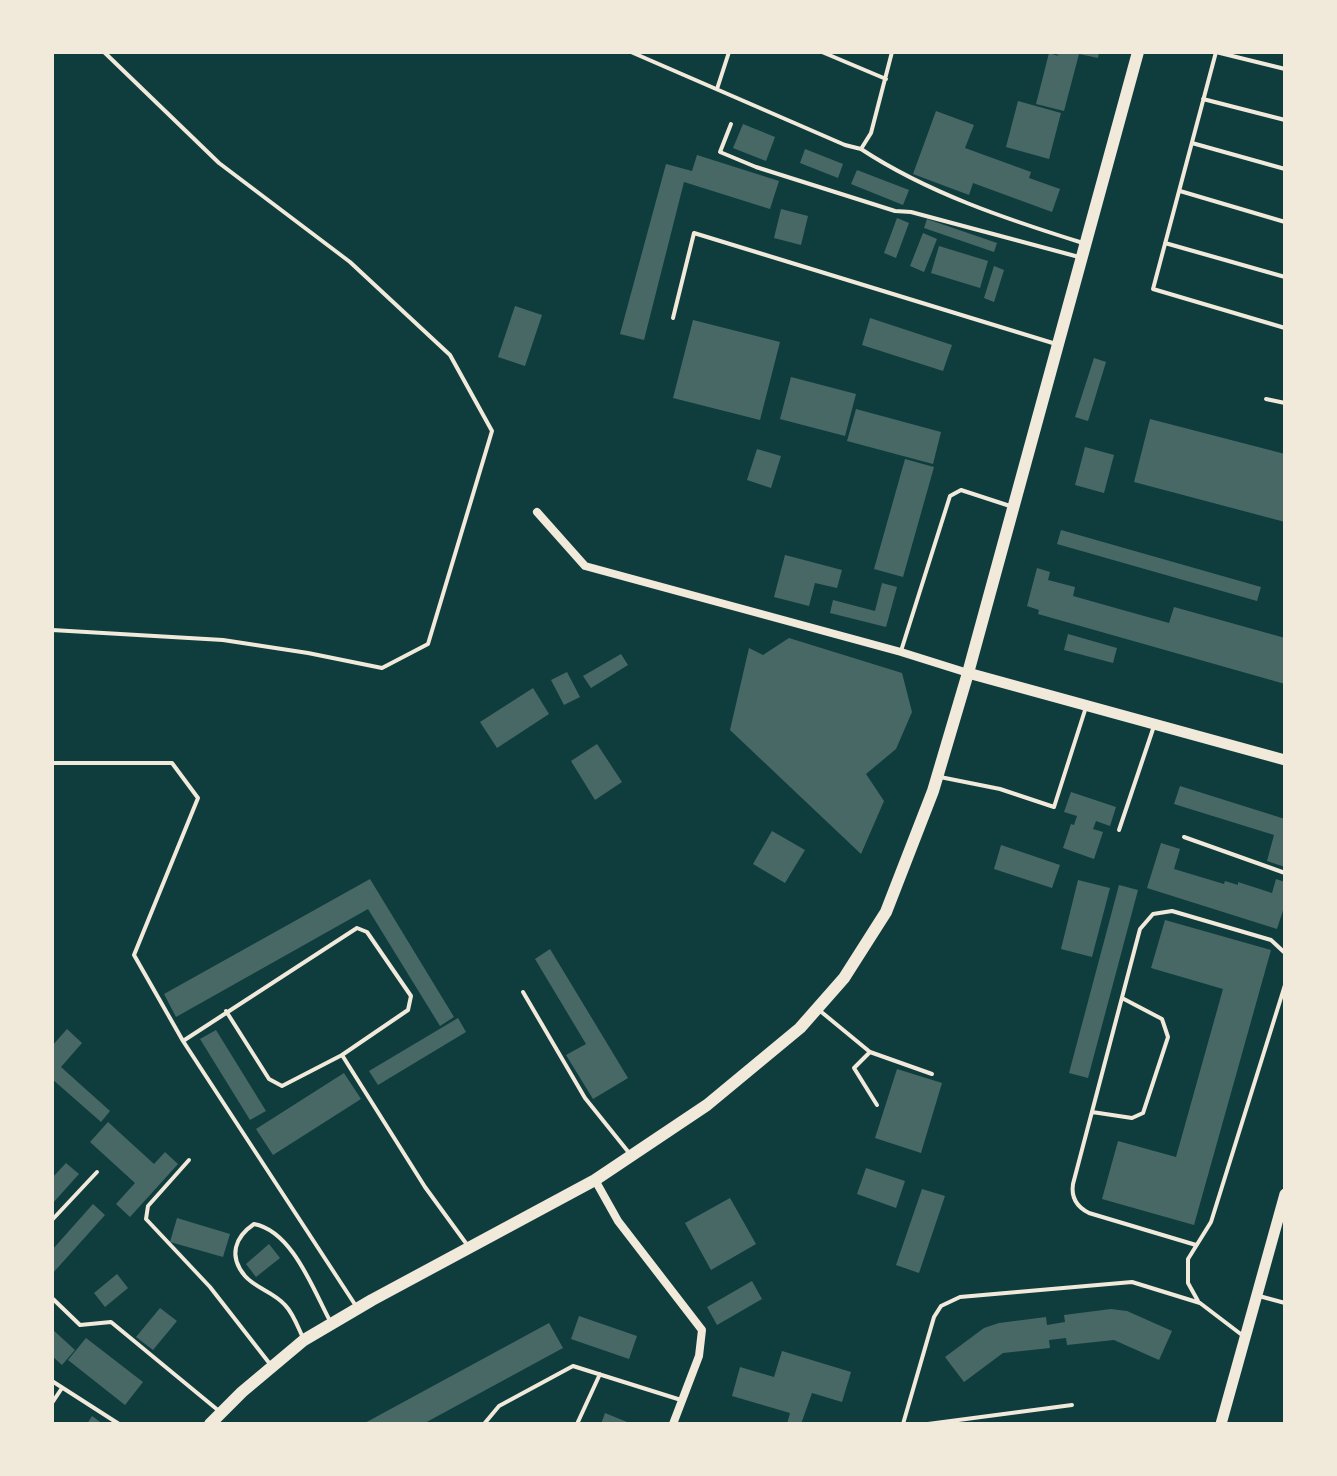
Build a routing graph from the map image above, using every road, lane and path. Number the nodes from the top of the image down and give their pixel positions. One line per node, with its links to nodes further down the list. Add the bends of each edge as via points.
1 (104, 52): 30 (lane, via 219,163 350,262 450,355 492,431 428,644 382,668 223,640)
2 (631, 52): 10 (lane)
3 (729, 52): 10 (lane)
4 (822, 52): 9 (lane)
5 (892, 52): 9 (lane)
6 (1138, 52): 20 (main road)
7 (1216, 52): 8 (lane); 11 (lane)
8 (1285, 69)
9 (886, 79): 15 (lane, via 871,133)
10 (717, 89): 15 (lane)
11 (1203, 99): 12 (lane); 14 (lane)
12 (1285, 120)
13 (731, 124): 21 (lane, via 720,152 756,167 895,211)
14 (1192, 143): 16 (lane); 17 (lane)
15 (861, 149): 20 (lane, via 932,189)
16 (1285, 169)
17 (1179, 191): 18 (lane); 19 (lane)
18 (1285, 222)
19 (1165, 243): 22 (lane); 24 (lane, via 1153,289)
20 (1086, 244): 21 (main road)
21 (1082, 258): 25 (main road)
22 (1285, 277)
23 (673, 318): 25 (lane, via 694,233)
24 (1285, 328)
25 (1058, 345): 28 (main road)
26 (1266, 399): 27 (lane)
27 (1285, 403)
28 (1013, 506): 31 (lane, via 961,490 950,496); 32 (main road)
29 (537, 512): 31 (street, via 585,566)
30 (52, 630)
31 (901, 652): 32 (street)
32 (968, 673): 33 (street); 37 (main road)
33 (1087, 705): 34 (street); 37 (lane, via 1054,807 1000,789)
34 (1155, 724): 35 (street); 38 (lane)
35 (1285, 760)
36 (52, 763): 47 (lane, via 172,763 198,798 134,955)
37 (937, 777): 45 (main road, via 886,912)
38 (1119, 830)
39 (1184, 837): 40 (lane)
40 (1285, 873)
41 (1285, 953): 44 (lane, via 1271,940 1163,911 1140,929)
42 (1285, 985): 59 (lane, via 1211,1222)
43 (523, 992): 53 (lane, via 585,1098)
44 (1122, 998): 52 (lane); 52 (lane, via 1162,1019 1168,1037 1143,1113 1132,1118)
45 (818, 1008): 48 (lane); 53 (main road, via 707,1105)
46 (226, 1011): 47 (lane); 49 (lane, via 269,1079 282,1086); 49 (lane, via 357,928 367,932 411,996 408,1010)
47 (183, 1041): 65 (lane)
48 (870, 1052): 50 (lane); 51 (lane, via 854,1068)
49 (342, 1055): 60 (lane, via 425,1187)
50 (932, 1074)
51 (877, 1105)
52 (1092, 1112): 59 (lane, via 1072,1189 1078,1206)
53 (632, 1155): 56 (main road)
54 (189, 1160): 69 (lane, via 148,1206 146,1219 210,1287)
55 (97, 1172): 58 (lane)
56 (595, 1180): 60 (main road); 73 (street, via 618,1221 702,1330 699,1356)
57 (1285, 1194): 61 (street)
58 (52, 1220)
59 (1196, 1245): 63 (lane, via 1186,1275)
60 (470, 1247): 65 (main road)
61 (1257, 1295): 64 (lane); 67 (street)
62 (52, 1298): 76 (lane, via 80,1325 111,1322)
63 (1200, 1303): 67 (lane); 82 (lane, via 1132,1282 960,1297 941,1306 934,1317)
64 (1285, 1303)
65 (357, 1309): 66 (main road)
66 (332, 1324): 68 (main road); 68 (lane, via 285,1242 269,1227 254,1224 241,1233 236,1259 246,1277 288,1307)
67 (1245, 1337): 84 (street)
68 (304, 1340): 69 (main road)
69 (272, 1366): 76 (main road)
70 (600, 1374): 73 (lane); 79 (lane, via 573,1366 499,1406); 80 (lane)
71 (52, 1381): 72 (lane)
72 (62, 1388): 74 (lane); 77 (lane)
73 (682, 1400): 81 (street)
74 (52, 1403)
75 (1072, 1405): 83 (lane)
76 (221, 1413): 78 (main road)
77 (119, 1424)
78 (210, 1424)
79 (484, 1424)
80 (577, 1424)
81 (673, 1424)
82 (903, 1424)
83 (928, 1424)
84 (1221, 1424)

